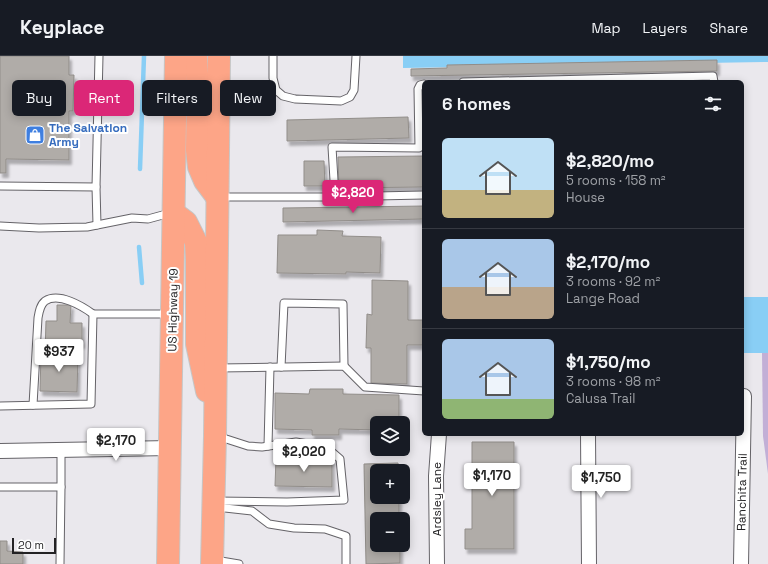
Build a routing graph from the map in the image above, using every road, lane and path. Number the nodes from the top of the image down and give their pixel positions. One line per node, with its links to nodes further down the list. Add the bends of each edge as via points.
1 (99, 56): 13 (lane)
2 (176, 56): 17 (highway, US Highway 19)
3 (196, 56): 15 (highway, via 199,167 205,182)
4 (219, 56): 15 (highway)
5 (273, 56): 6 (lane, via 273,78 276,90 283,96 295,99 341,100 350,97 354,90)
6 (356, 56)
7 (546, 80): 8 (lane, via 713,76)
8 (714, 80)
9 (422, 84): 10 (lane, via 418,89)
10 (421, 115): 11 (lane)
11 (421, 148): 16 (lane, via 332,148)
12 (0, 186): 13 (lane)
13 (96, 187): 19 (lane)
14 (422, 195): 16 (lane)
15 (217, 197): 16 (lane); 25 (highway)
16 (334, 197)
17 (174, 212): 19 (lane, via 148,219 132,218); 21 (highway, US Highway 19); 29 (highway, via 186,222 196,242 196,344)
18 (0, 226): 19 (lane)
19 (97, 226)
20 (93, 314): 21 (lane); 27 (lane, via 91,404); 27 (lane, via 65,299 45,301 40,307)
21 (172, 314): 34 (highway, US Highway 19)
22 (344, 366): 24 (lane); 24 (lane, via 343,304 284,303); 26 (lane, via 365,387)
23 (270, 367): 24 (lane); 25 (lane); 33 (lane)
24 (281, 367)
25 (216, 368): 29 (highway)
26 (422, 391)
27 (32, 405): 28 (lane)
28 (0, 406)
29 (215, 433): 33 (lane, via 248,446); 39 (highway)
30 (439, 436): 45 (street, Ardsley Lane, via 436,476)
31 (588, 436): 46 (street)
32 (743, 436): 47 (street, Ranchita Trail)
33 (268, 446): 39 (lane, via 296,442 326,447 340,460 344,500)
34 (170, 448): 35 (street); 42 (highway, US Highway 19)
35 (61, 450): 36 (street); 38 (lane)
36 (0, 451)
37 (0, 486): 38 (lane)
38 (61, 487): 41 (lane)
39 (214, 504): 40 (highway); 44 (lane, via 252,511 269,524 325,529 346,536)
40 (213, 562): 43 (lane)
41 (60, 564)
42 (168, 564)
43 (239, 564)
44 (346, 564)
45 (437, 564)
46 (589, 564)
47 (741, 564)

